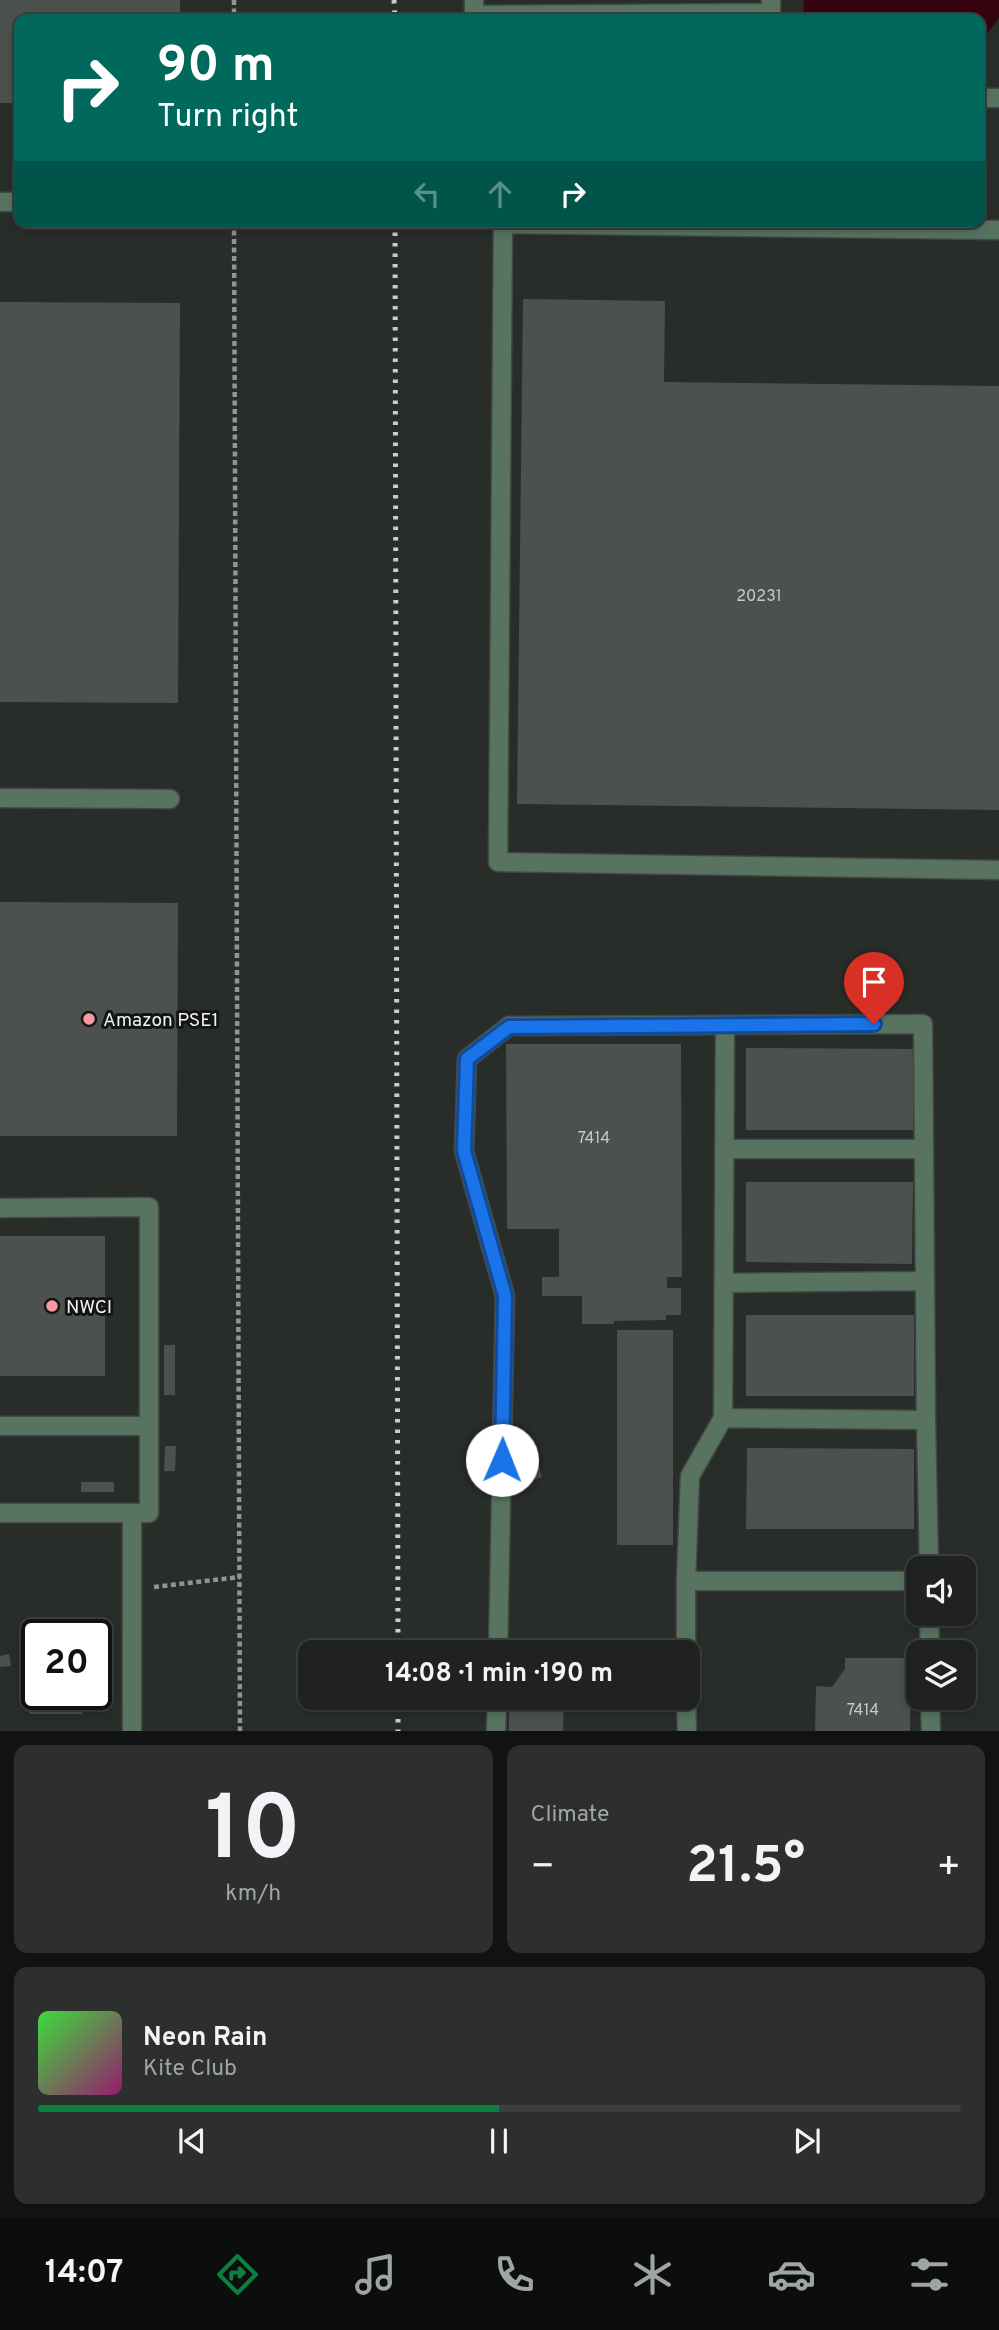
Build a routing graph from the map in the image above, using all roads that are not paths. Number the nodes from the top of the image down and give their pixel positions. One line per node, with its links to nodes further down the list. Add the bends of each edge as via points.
1 (771, 0): 2 (lane, via 771,13)
2 (622, 14)
3 (503, 228): 8 (lane, via 498,862)
4 (857, 228): 5 (lane)
5 (999, 230)
6 (0, 798): 7 (lane)
7 (170, 799)
8 (999, 870)
9 (725, 1025): 10 (lane); 11 (lane, via 923,1024); 24 (lane, via 509,1027 467,1059 464,1151 505,1296)
10 (724, 1149): 11 (lane); 14 (lane)
11 (924, 1149): 13 (lane)
12 (0, 1208): 18 (lane, via 149,1207)
13 (925, 1281): 14 (lane); 16 (lane)
14 (724, 1283): 15 (lane)
15 (723, 1418): 16 (lane); 22 (lane, via 690,1476)
16 (926, 1420): 21 (lane)
17 (0, 1426): 18 (lane)
18 (149, 1426): 20 (lane, via 149,1513)
19 (0, 1513): 20 (lane)
20 (132, 1513): 29 (lane)
21 (929, 1556)
22 (686, 1581): 23 (lane); 25 (lane)
23 (906, 1581)
24 (498, 1640)
25 (686, 1640)
26 (496, 1710): 30 (lane)
27 (687, 1710): 31 (lane)
28 (930, 1710): 32 (lane)
29 (132, 1731)
30 (496, 1731)
31 (687, 1731)
32 (931, 1731)

